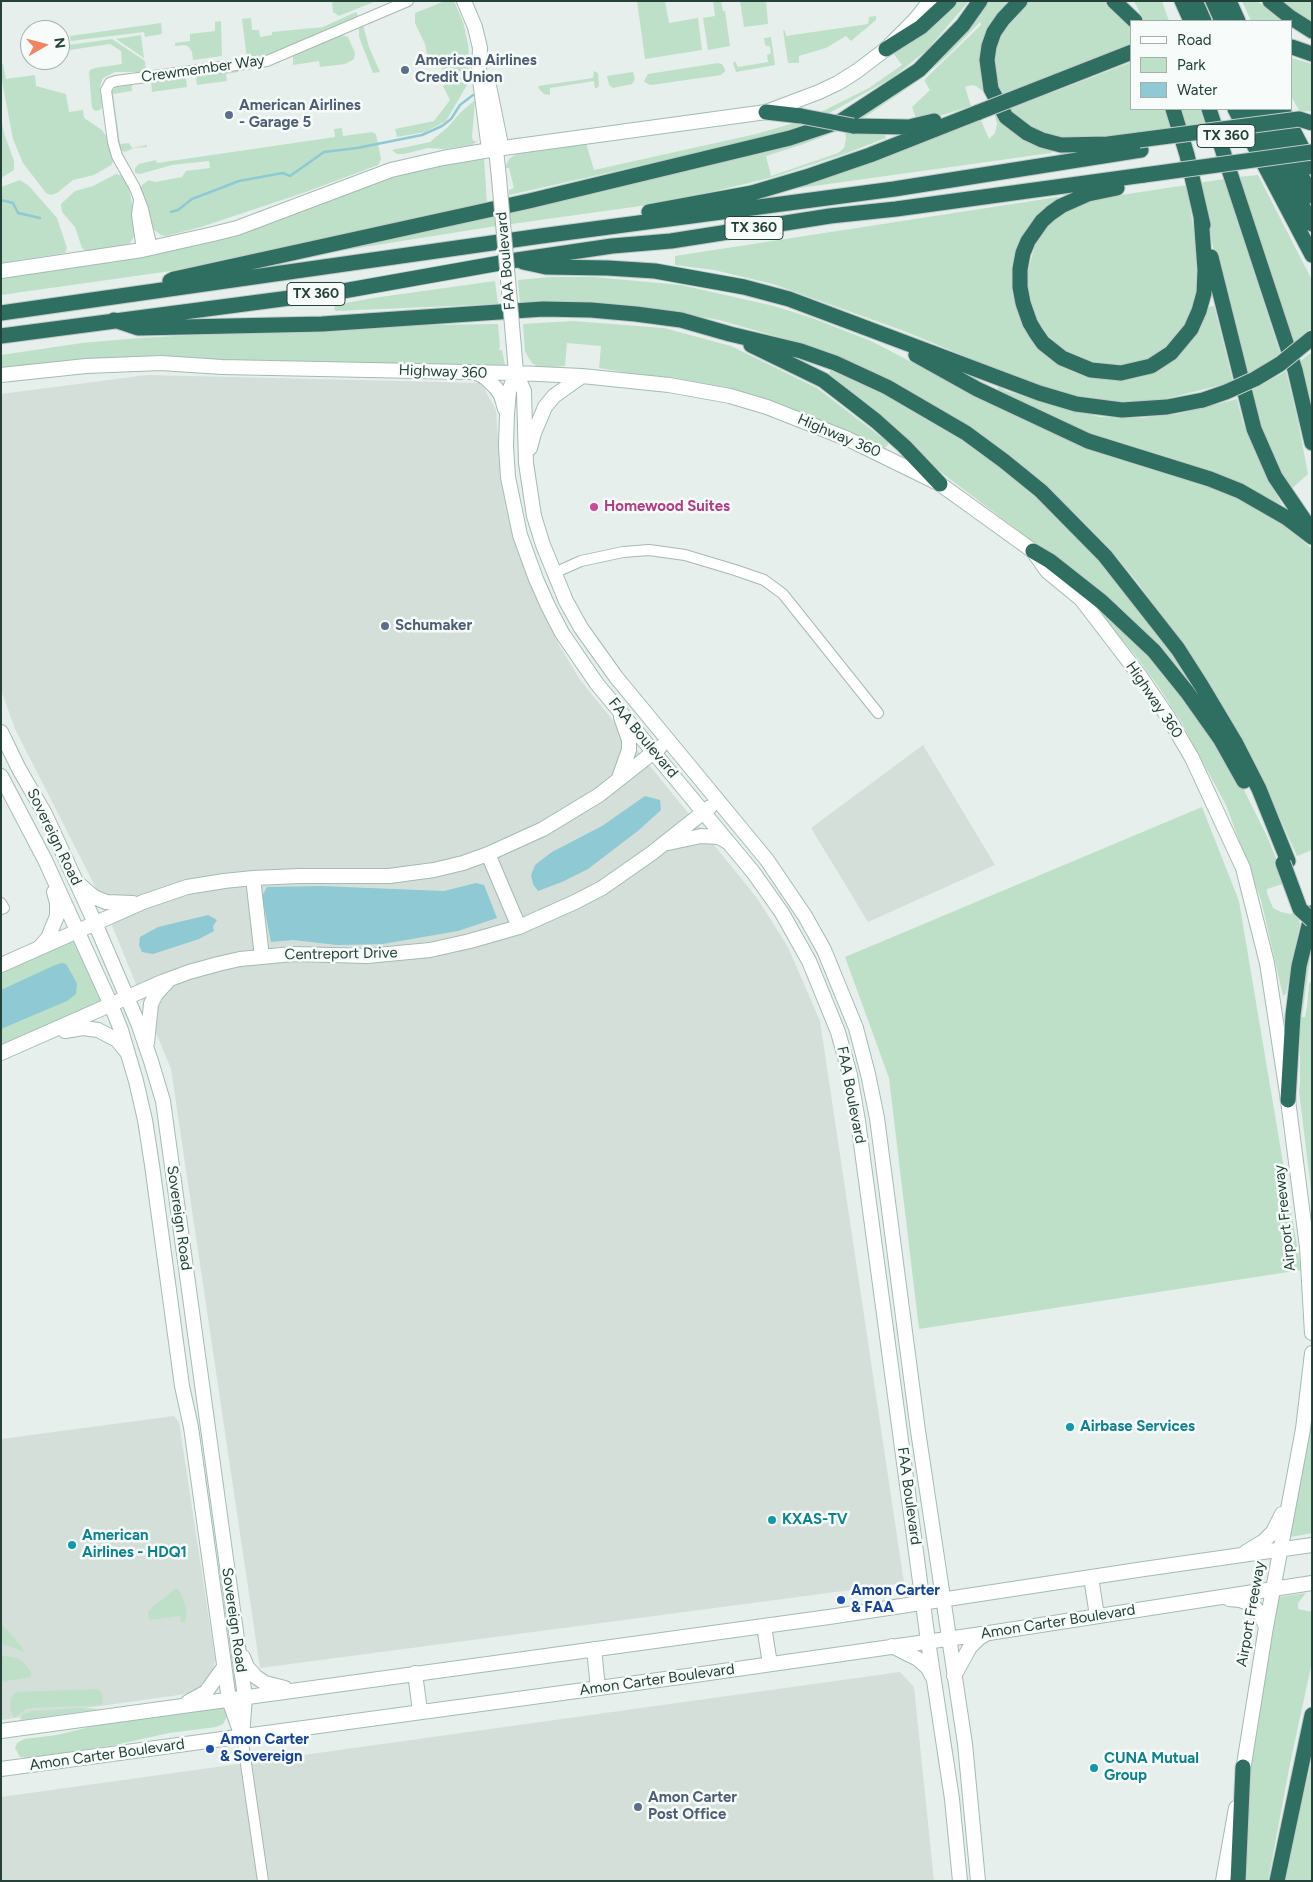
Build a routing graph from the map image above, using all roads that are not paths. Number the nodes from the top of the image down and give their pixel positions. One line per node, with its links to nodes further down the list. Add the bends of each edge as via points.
1 (408, 1): 44 (street, Crewmember Way, via 267,61 110,83 106,90 113,142 143,209)
2 (464, 1): 36 (street, FAA Boulevard, via 478,36 488,142)
3 (930, 1): 24 (street)
4 (949, 1): 24 (highway, via 921,27)
5 (980, 1): 48 (highway, via 963,25 918,70 833,124 751,149 174,279)
6 (1020, 1): 35 (highway, via 994,32 987,60 991,89 1006,117 1028,134 1061,145)
7 (1114, 1): 15 (highway)
8 (1129, 1): 16 (highway)
9 (1173, 1): 17 (highway)
10 (1182, 1): 18 (highway)
11 (1194, 1): 19 (highway)
12 (1213, 1): 20 (highway)
13 (1228, 1): 21 (highway)
14 (1270, 1): 22 (highway)
15 (1133, 20)
16 (1138, 20)
17 (1180, 20)
18 (1191, 20)
19 (1204, 20)
20 (1222, 20)
21 (1238, 20)
22 (1312, 31)
23 (1293, 47): 26 (highway)
24 (886, 49): 32 (street, via 838,83)
25 (1130, 53): 33 (highway, bridge)
26 (1312, 54)
27 (1173, 110): 41 (highway)
28 (1209, 110): 60 (highway, via 1295,370)
29 (1236, 110): 45 (highway)
30 (1251, 110): 42 (highway)
31 (1272, 111): 38 (highway)
32 (766, 112): 33 (highway, bridge, via 853,126 909,127 938,119); 36 (street)
33 (958, 120): 43 (highway, via 806,177 752,193 642,214)
34 (1312, 123): 35 (highway, TX 360)
35 (1140, 145): 43 (highway, TX 360, via 894,189)
36 (496, 149): 44 (street, via 391,170 238,228); 56 (street, FAA Boulevard, bridge)
37 (1312, 152): 39 (highway, TX 360, bridge)
38 (1305, 169): 40 (highway)
39 (1145, 179): 41 (highway, via 1088,194 1061,206 1042,221 1028,241 1020,269 1023,303 1043,343 1062,358 1091,370 1121,373 1151,366 1171,353 1191,329 1204,293); 46 (highway, TX 360, via 830,216)
40 (1312, 196)
41 (1200, 216): 63 (highway, via 1254,429 1274,477)
42 (1312, 224)
43 (621, 226): 48 (highway, TX 360)
44 (147, 249): 47 (street)
45 (1312, 255)
46 (517, 260): 50 (highway, TX 360, via 342,291); 51 (highway, via 546,267 655,271 700,278 789,299)
47 (1, 271)
48 (152, 292): 49 (highway, TX 360)
49 (1, 312)
50 (114, 320): 52 (highway, via 138,328 302,324 566,309 681,320); 53 (highway, TX 360)
51 (874, 331): 54 (highway, bridge, via 1039,393 1076,404 1122,410 1167,407 1226,392 1280,364); 64 (highway, via 977,389 1063,431 1240,491 1287,518)
52 (730, 334): 62 (highway, via 829,385 876,420); 82 (highway, via 801,350 887,387 966,433 1041,491 1105,556 1178,649 1260,789)
53 (1, 336)
54 (1312, 338)
55 (476, 372): 56 (street, Highway 360); 57 (street, Highway 360, via 161,363 86,366); 59 (street, via 496,388)
56 (516, 373): 58 (street, Highway 360); 59 (street, FAA Boulevard, via 509,391); 61 (street, FAA Boulevard, via 524,391)
57 (1, 375)
58 (582, 376): 61 (street, via 545,406); 62 (street, Highway 360, via 669,385 730,396 767,407 848,438)
59 (507, 414): 67 (street, FAA Boulevard, via 508,476 520,535)
60 (1312, 443)
61 (526, 463): 66 (street, FAA Boulevard, via 534,516)
62 (940, 484): 65 (street, Highway 360)
63 (1312, 531)
64 (1312, 537)
65 (1033, 551): 82 (highway, via 1102,602 1154,651 1221,740); 105 (street, Highway 360, via 1047,571 1081,599 1140,676 1196,766 1243,868 1267,962)
66 (554, 574): 67 (street); 69 (street, via 581,561 649,550 685,555 764,580 783,594); 71 (street, FAA Boulevard, via 566,602 597,652)
67 (536, 580): 68 (street, FAA Boulevard, via 562,634)
68 (618, 709): 72 (street, FAA Boulevard); 75 (street, via 629,745)
69 (878, 713)
70 (1, 732): 73 (street, Sovereign Road)
71 (669, 741): 72 (street); 76 (street, FAA Boulevard)
72 (654, 752): 75 (street); 77 (street, FAA Boulevard)
73 (19, 769): 74 (street); 83 (street, Sovereign Road, via 45,814)
74 (2, 778): 81 (street, Sovereign Road)
75 (617, 781): 80 (street, via 544,829)
76 (719, 800): 77 (street, Centreport Drive); 97 (street, FAA Boulevard, via 767,860 805,916)
77 (704, 812): 78 (street, Centreport Drive); 79 (street, FAA Boulevard)
78 (665, 843): 79 (street, via 701,836 719,837); 91 (street, Centreport Drive, via 602,888)
79 (730, 844): 98 (street, FAA Boulevard, via 782,913 809,960)
80 (488, 854): 84 (street, via 434,870 389,876); 91 (street)
81 (44, 860): 92 (street, Sovereign Road); 93 (street, via 58,903 57,916 48,938)
82 (1286, 862): 89 (highway)
83 (73, 876): 85 (street, via 94,897 106,902); 90 (street, Sovereign Road)
84 (253, 878): 85 (street, via 187,888); 94 (street)
85 (143, 902): 90 (street)
86 (1, 903): 87 (street, via 4,908)
87 (1, 910)
88 (1312, 913): 105 (highway, via 1299,966)
89 (1312, 919)
90 (95, 923): 92 (street); 99 (street, Sovereign Road)
91 (519, 927): 94 (street, Centreport Drive, via 453,946 407,952 367,956)
92 (78, 931): 93 (street); 100 (street, Sovereign Road)
93 (38, 948): 95 (street)
94 (262, 956): 96 (street, Centreport Drive, via 218,964)
95 (1, 965)
96 (169, 980): 99 (street, Centreport Drive); 102 (street, via 151,1004)
97 (840, 986): 98 (street); 106 (street, FAA Boulevard, via 856,1028 877,1118)
98 (823, 994): 107 (street, FAA Boulevard, via 850,1075)
99 (127, 998): 100 (street, Centreport Drive); 102 (street, Sovereign Road)
100 (111, 1005): 101 (street, Centreport Drive); 104 (street, Sovereign Road)
101 (45, 1035): 103 (street, Centreport Drive); 104 (street, via 83,1028 98,1030 117,1040)
102 (146, 1047): 121 (street, Sovereign Road, via 163,1101)
103 (1, 1053)
104 (128, 1053): 130 (street, Sovereign Road, via 145,1120)
105 (1288, 1100): 108 (street, Airport Freeway, via 1307,1247)
106 (905, 1330): 107 (street); 118 (street, FAA Boulevard)
107 (887, 1332): 119 (street, FAA Boulevard)
108 (1312, 1333)
109 (1312, 1353): 110 (street, Airport Freeway)
110 (1289, 1500): 112 (street, Airport Freeway); 113 (street, via 1273,1532 1253,1549)
111 (1312, 1545): 112 (street)
112 (1280, 1550): 113 (street); 116 (street, Airport Freeway)
113 (1232, 1557): 114 (street)
114 (1091, 1577): 118 (street); 120 (street)
115 (1312, 1583): 116 (street, Amon Carter Boulevard)
116 (1273, 1589): 117 (street, Amon Carter Boulevard); 123 (street, Airport Freeway)
117 (1216, 1598): 120 (street, Amon Carter Boulevard); 123 (street, via 1253,1605)
118 (944, 1600): 119 (street); 125 (street, FAA Boulevard)
119 (924, 1603): 122 (street); 126 (street, FAA Boulevard)
120 (1097, 1616): 124 (street, Amon Carter Boulevard)
121 (235, 1624): 135 (street, via 246,1667 255,1677 278,1688); 136 (street, Sovereign Road)
122 (764, 1626): 128 (street); 129 (street)
123 (1266, 1627): 143 (street, Airport Freeway)
124 (989, 1633): 125 (street, Amon Carter Boulevard); 132 (street, via 970,1647)
125 (948, 1638): 126 (street, Amon Carter Boulevard); 132 (street, FAA Boulevard)
126 (928, 1641): 127 (street, Amon Carter Boulevard); 133 (street, FAA Boulevard)
127 (892, 1646): 129 (street, Amon Carter Boulevard); 133 (street, via 918,1659 928,1668)
128 (594, 1649): 131 (street); 134 (street)
129 (770, 1664): 134 (street, Amon Carter Boulevard)
130 (224, 1667): 137 (street, Sovereign Road); 138 (street, via 206,1692)
131 (415, 1673): 135 (street); 139 (street)
132 (954, 1676): 147 (street, FAA Boulevard, via 965,1744)
133 (934, 1681): 146 (street, FAA Boulevard, via 952,1799)
134 (598, 1688): 139 (street, Amon Carter Boulevard)
135 (298, 1690): 136 (street)
136 (245, 1697): 137 (street); 142 (street, Sovereign Road)
137 (229, 1700): 138 (street); 142 (street, Sovereign Road)
138 (177, 1707): 141 (street)
139 (420, 1711): 142 (street, Amon Carter Boulevard)
140 (1312, 1715): 150 (highway)
141 (1, 1732)
142 (242, 1736): 144 (street, Amon Carter Boulevard); 145 (street, Sovereign Road)
143 (1243, 1767): 148 (street, Airport Freeway); 149 (highway)
144 (1, 1769)
145 (263, 1881)
146 (960, 1881)
147 (978, 1881)
148 (1223, 1881)
149 (1238, 1881)
150 (1277, 1881)

